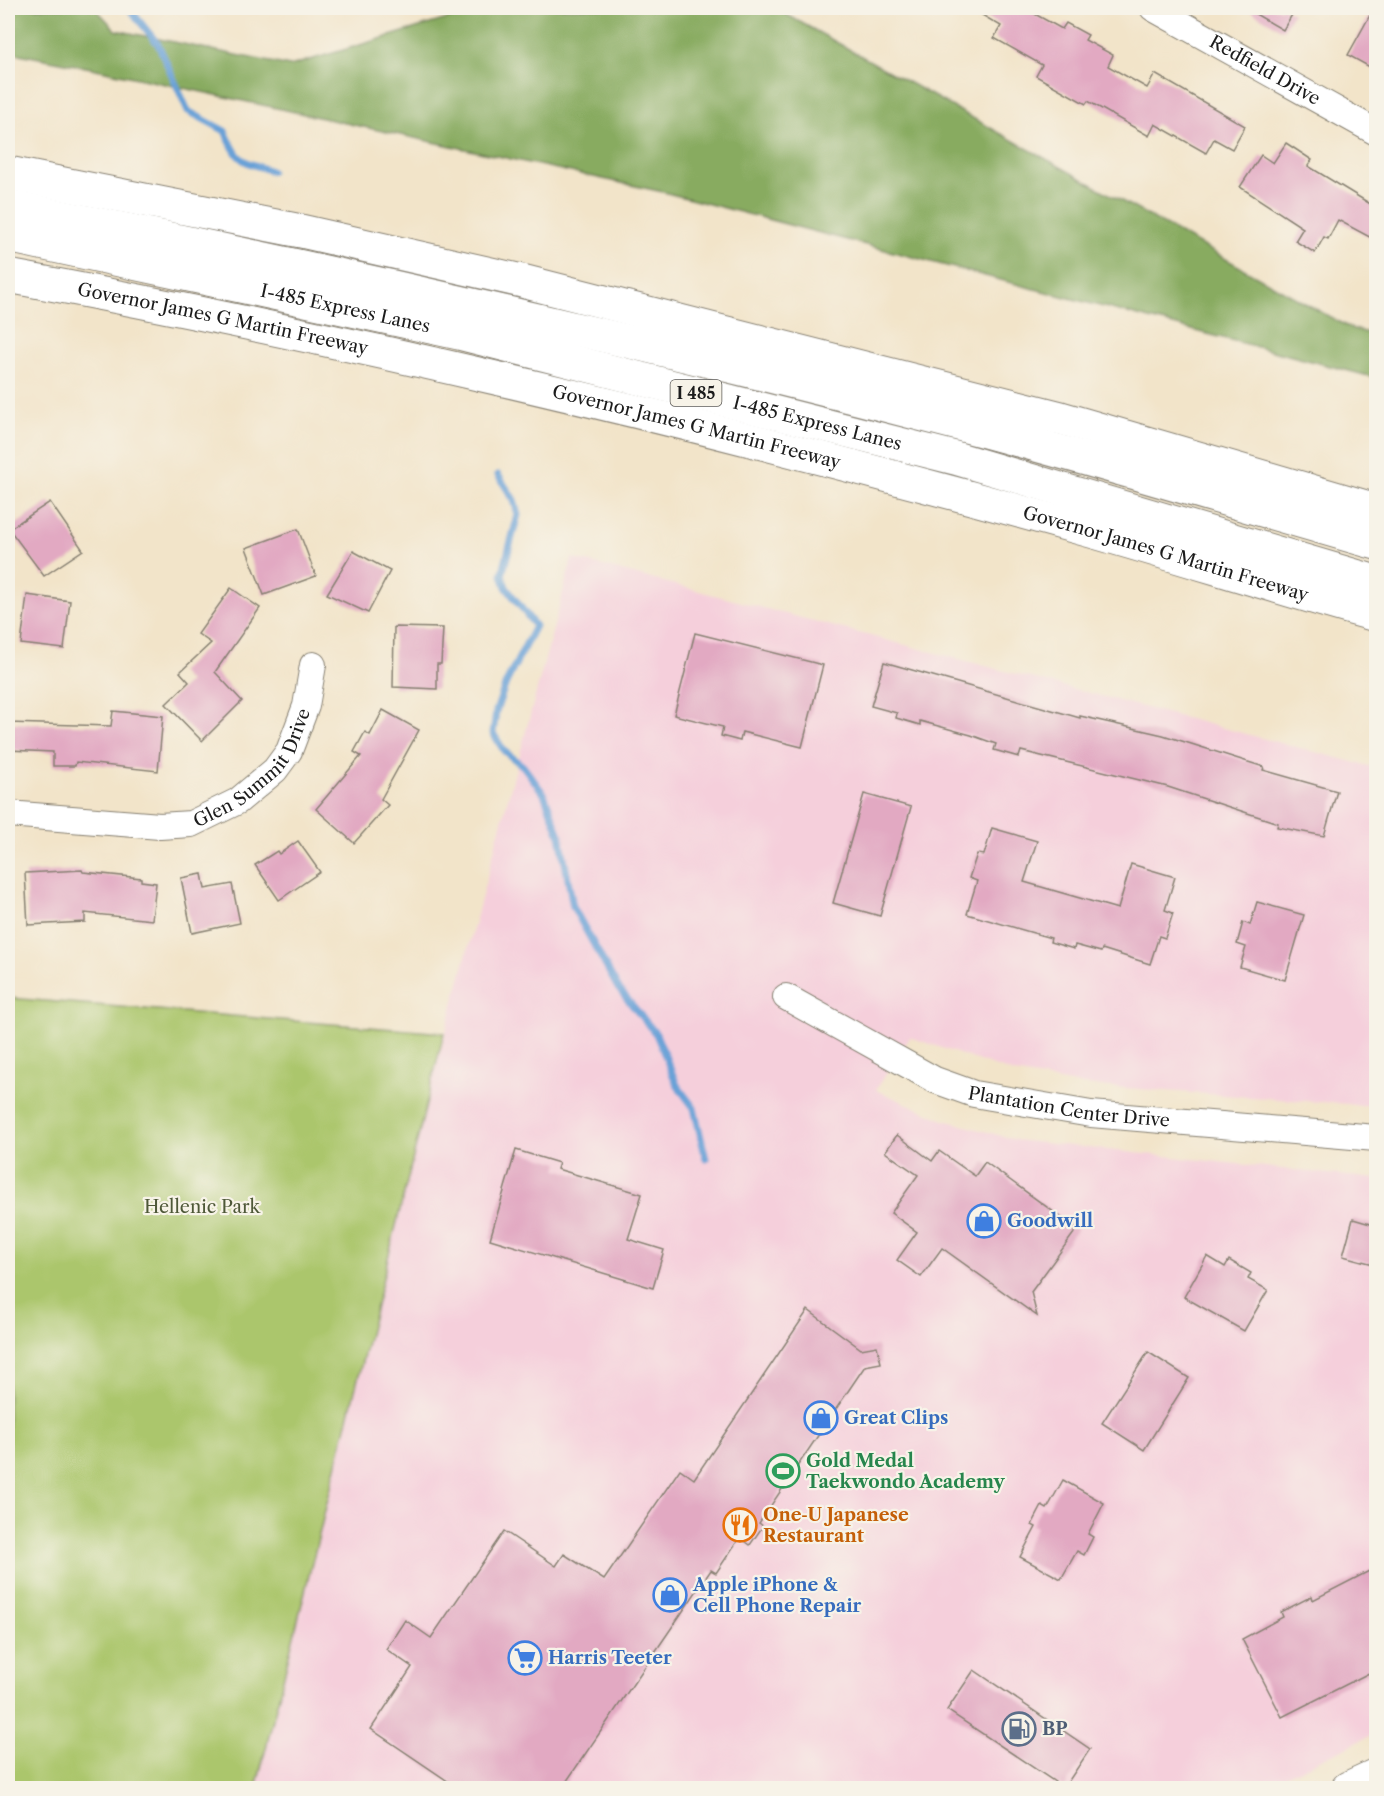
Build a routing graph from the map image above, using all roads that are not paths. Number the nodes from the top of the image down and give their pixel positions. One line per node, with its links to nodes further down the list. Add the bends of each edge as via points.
1 (1161, 9): 2 (street, Redfield Drive)
2 (1377, 132)
3 (8, 172): 7 (main road, via 301,231 545,286 1061,418)
4 (8, 206): 8 (main road, I-485 Express Lanes / I 485, via 249,254 603,334 977,429)
5 (8, 236): 9 (main road, I-485 Express Lanes / I 485, via 459,333 955,458)
6 (8, 276): 10 (main road, Governor James G Martin Freeway / I 485, via 506,380 891,477)
7 (1377, 510)
8 (1377, 543)
9 (1377, 582)
10 (1377, 615)
11 (313, 665): 12 (street, Glen Summit Drive, via 306,706 289,751 275,770 238,801 191,824 160,826)
12 (8, 814)
13 (786, 997): 14 (street, Plantation Center Drive, via 935,1080 974,1094 1091,1114)
14 (1376, 1138)
15 (1377, 1775): 16 (main road)
16 (1348, 1788)

